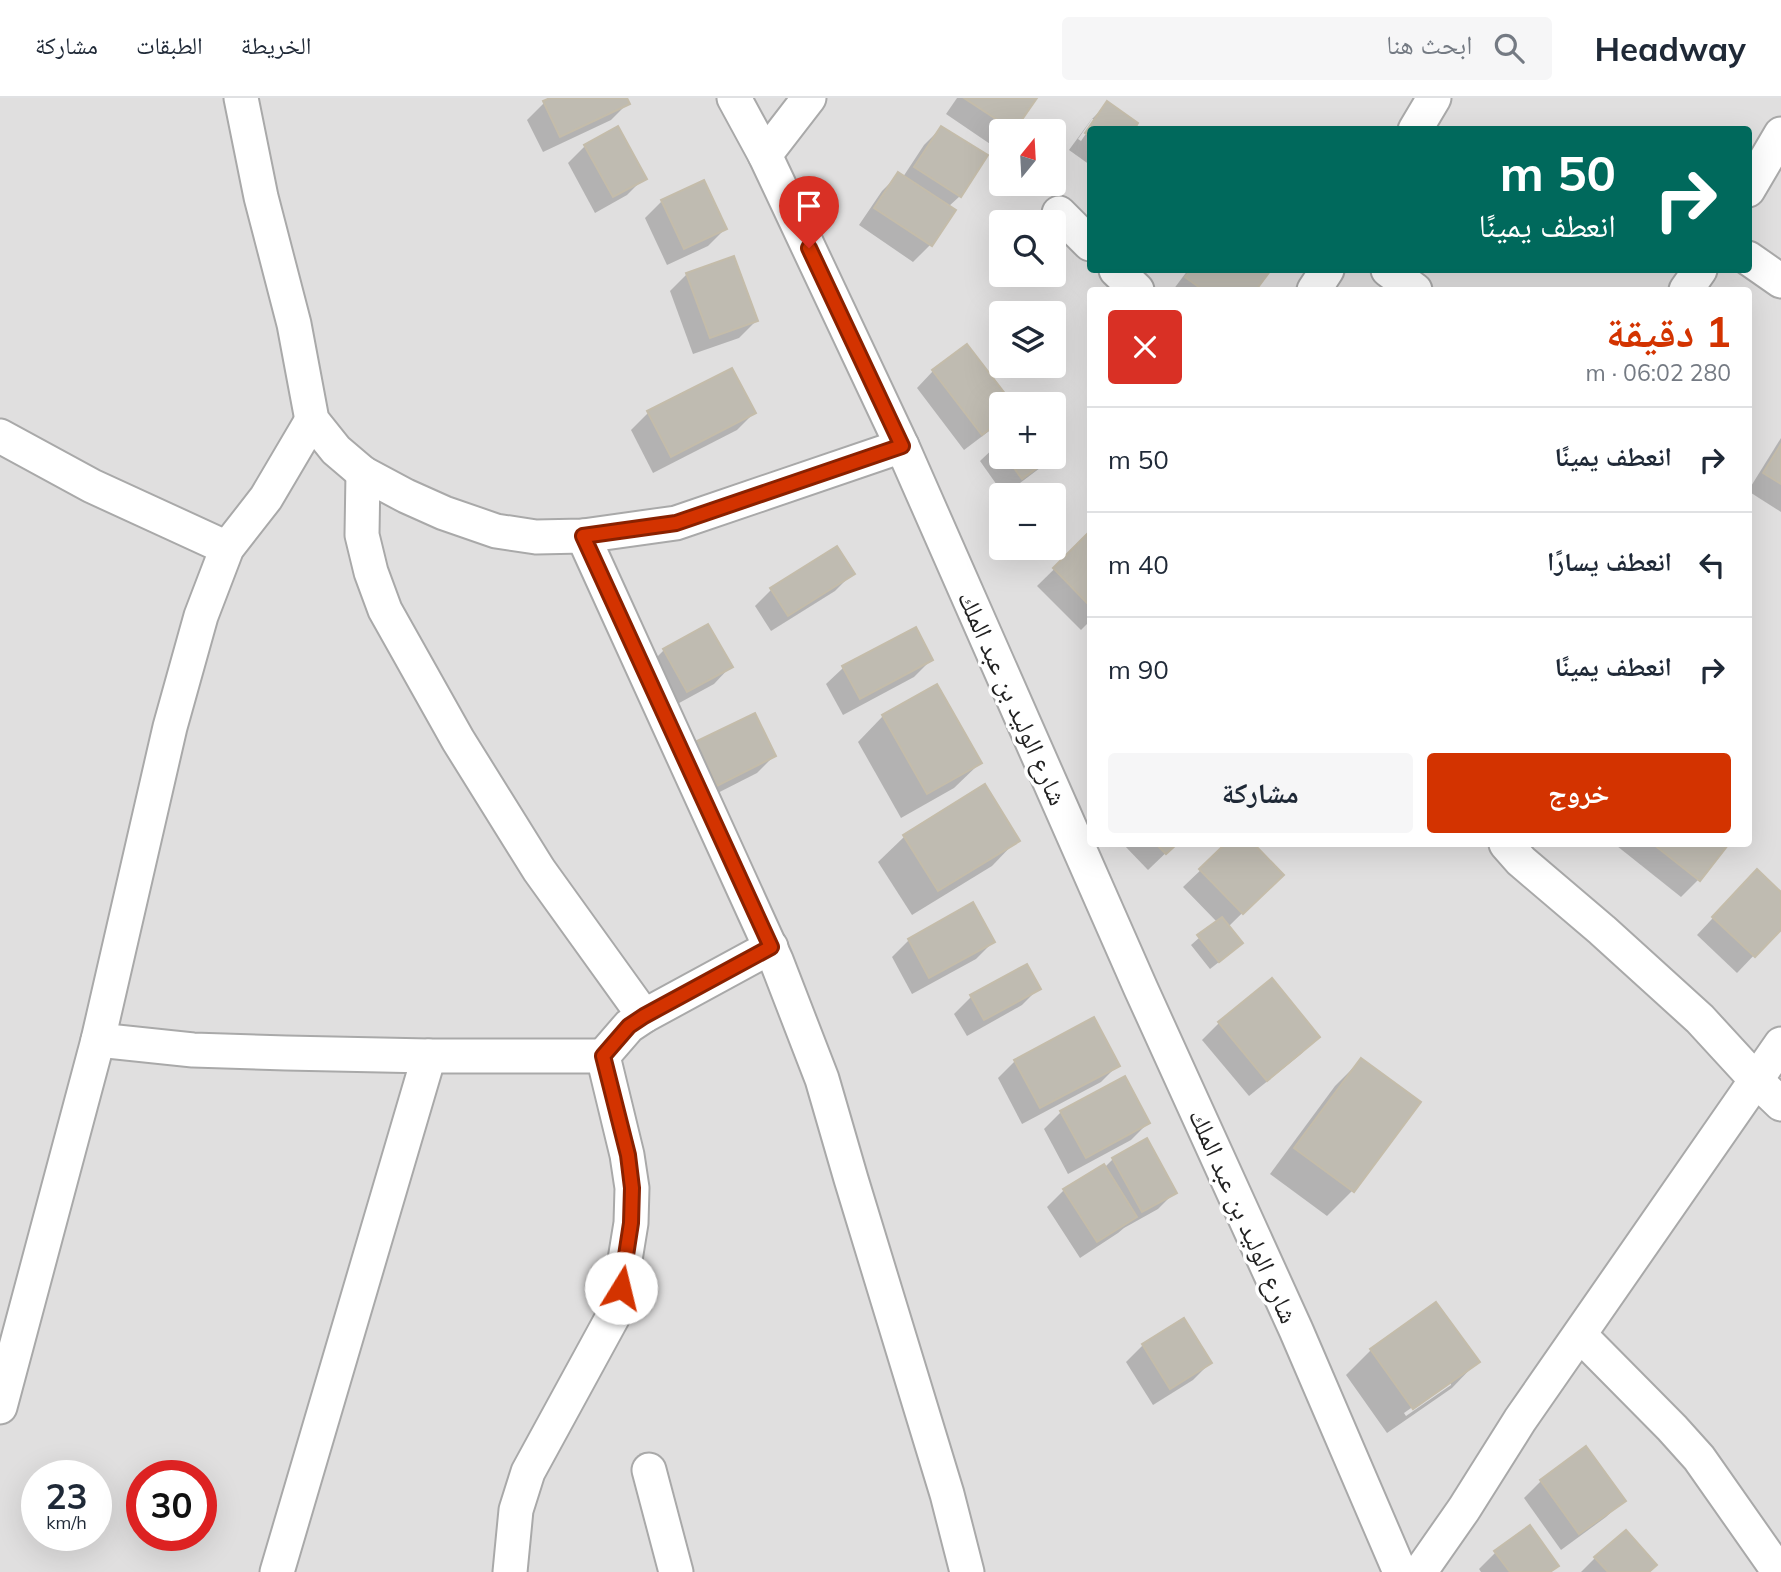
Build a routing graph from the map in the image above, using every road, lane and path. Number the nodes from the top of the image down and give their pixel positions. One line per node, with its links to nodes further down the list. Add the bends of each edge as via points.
1 (241, 98): 17 (street)
2 (734, 98): 7 (street, شارع الوليد بن عبد الملك)
3 (809, 98): 7 (street)
4 (1434, 98): 5 (street)
5 (1417, 126)
6 (1781, 134): 8 (street)
7 (765, 155): 19 (street, شارع الوليد بن عبد الملك)
8 (1752, 183)
9 (1066, 220): 10 (street)
10 (1087, 241)
11 (1752, 261): 14 (street)
12 (1119, 273): 15 (street)
13 (1392, 273): 16 (street)
14 (1781, 281)
15 (1134, 287)
16 (1411, 287)
17 (312, 420): 20 (street, via 336,450); 22 (street, via 266,498)
18 (0, 436): 22 (street, via 92,486)
19 (902, 446): 21 (street, via 676,523); 39 (street, شارع الوليد بن عبد الملك)
20 (363, 473): 21 (street, via 444,513 496,531 536,537); 25 (street, via 362,535 385,610 539,870)
21 (583, 536): 24 (street)
22 (227, 548): 26 (street, via 201,616 170,727)
23 (1509, 847): 30 (street, via 1700,1019)
24 (771, 947): 25 (street); 38 (street, via 822,1079)
25 (644, 1016): 29 (street)
26 (99, 1040): 28 (street, via 192,1050); 33 (street)
27 (1781, 1044): 30 (street)
28 (429, 1056): 29 (street); 35 (street)
29 (603, 1056): 36 (street, via 632,1188 617,1309 528,1472 516,1510)
30 (1756, 1081): 31 (street); 32 (street)
31 (1781, 1104)
32 (1580, 1335): 40 (street); 41 (street, via 1699,1458)
33 (0, 1407)
34 (649, 1470): 37 (street)
35 (277, 1572)
36 (510, 1572)
37 (676, 1572)
38 (967, 1572)
39 (1400, 1572)
40 (1420, 1572)
41 (1779, 1572)

